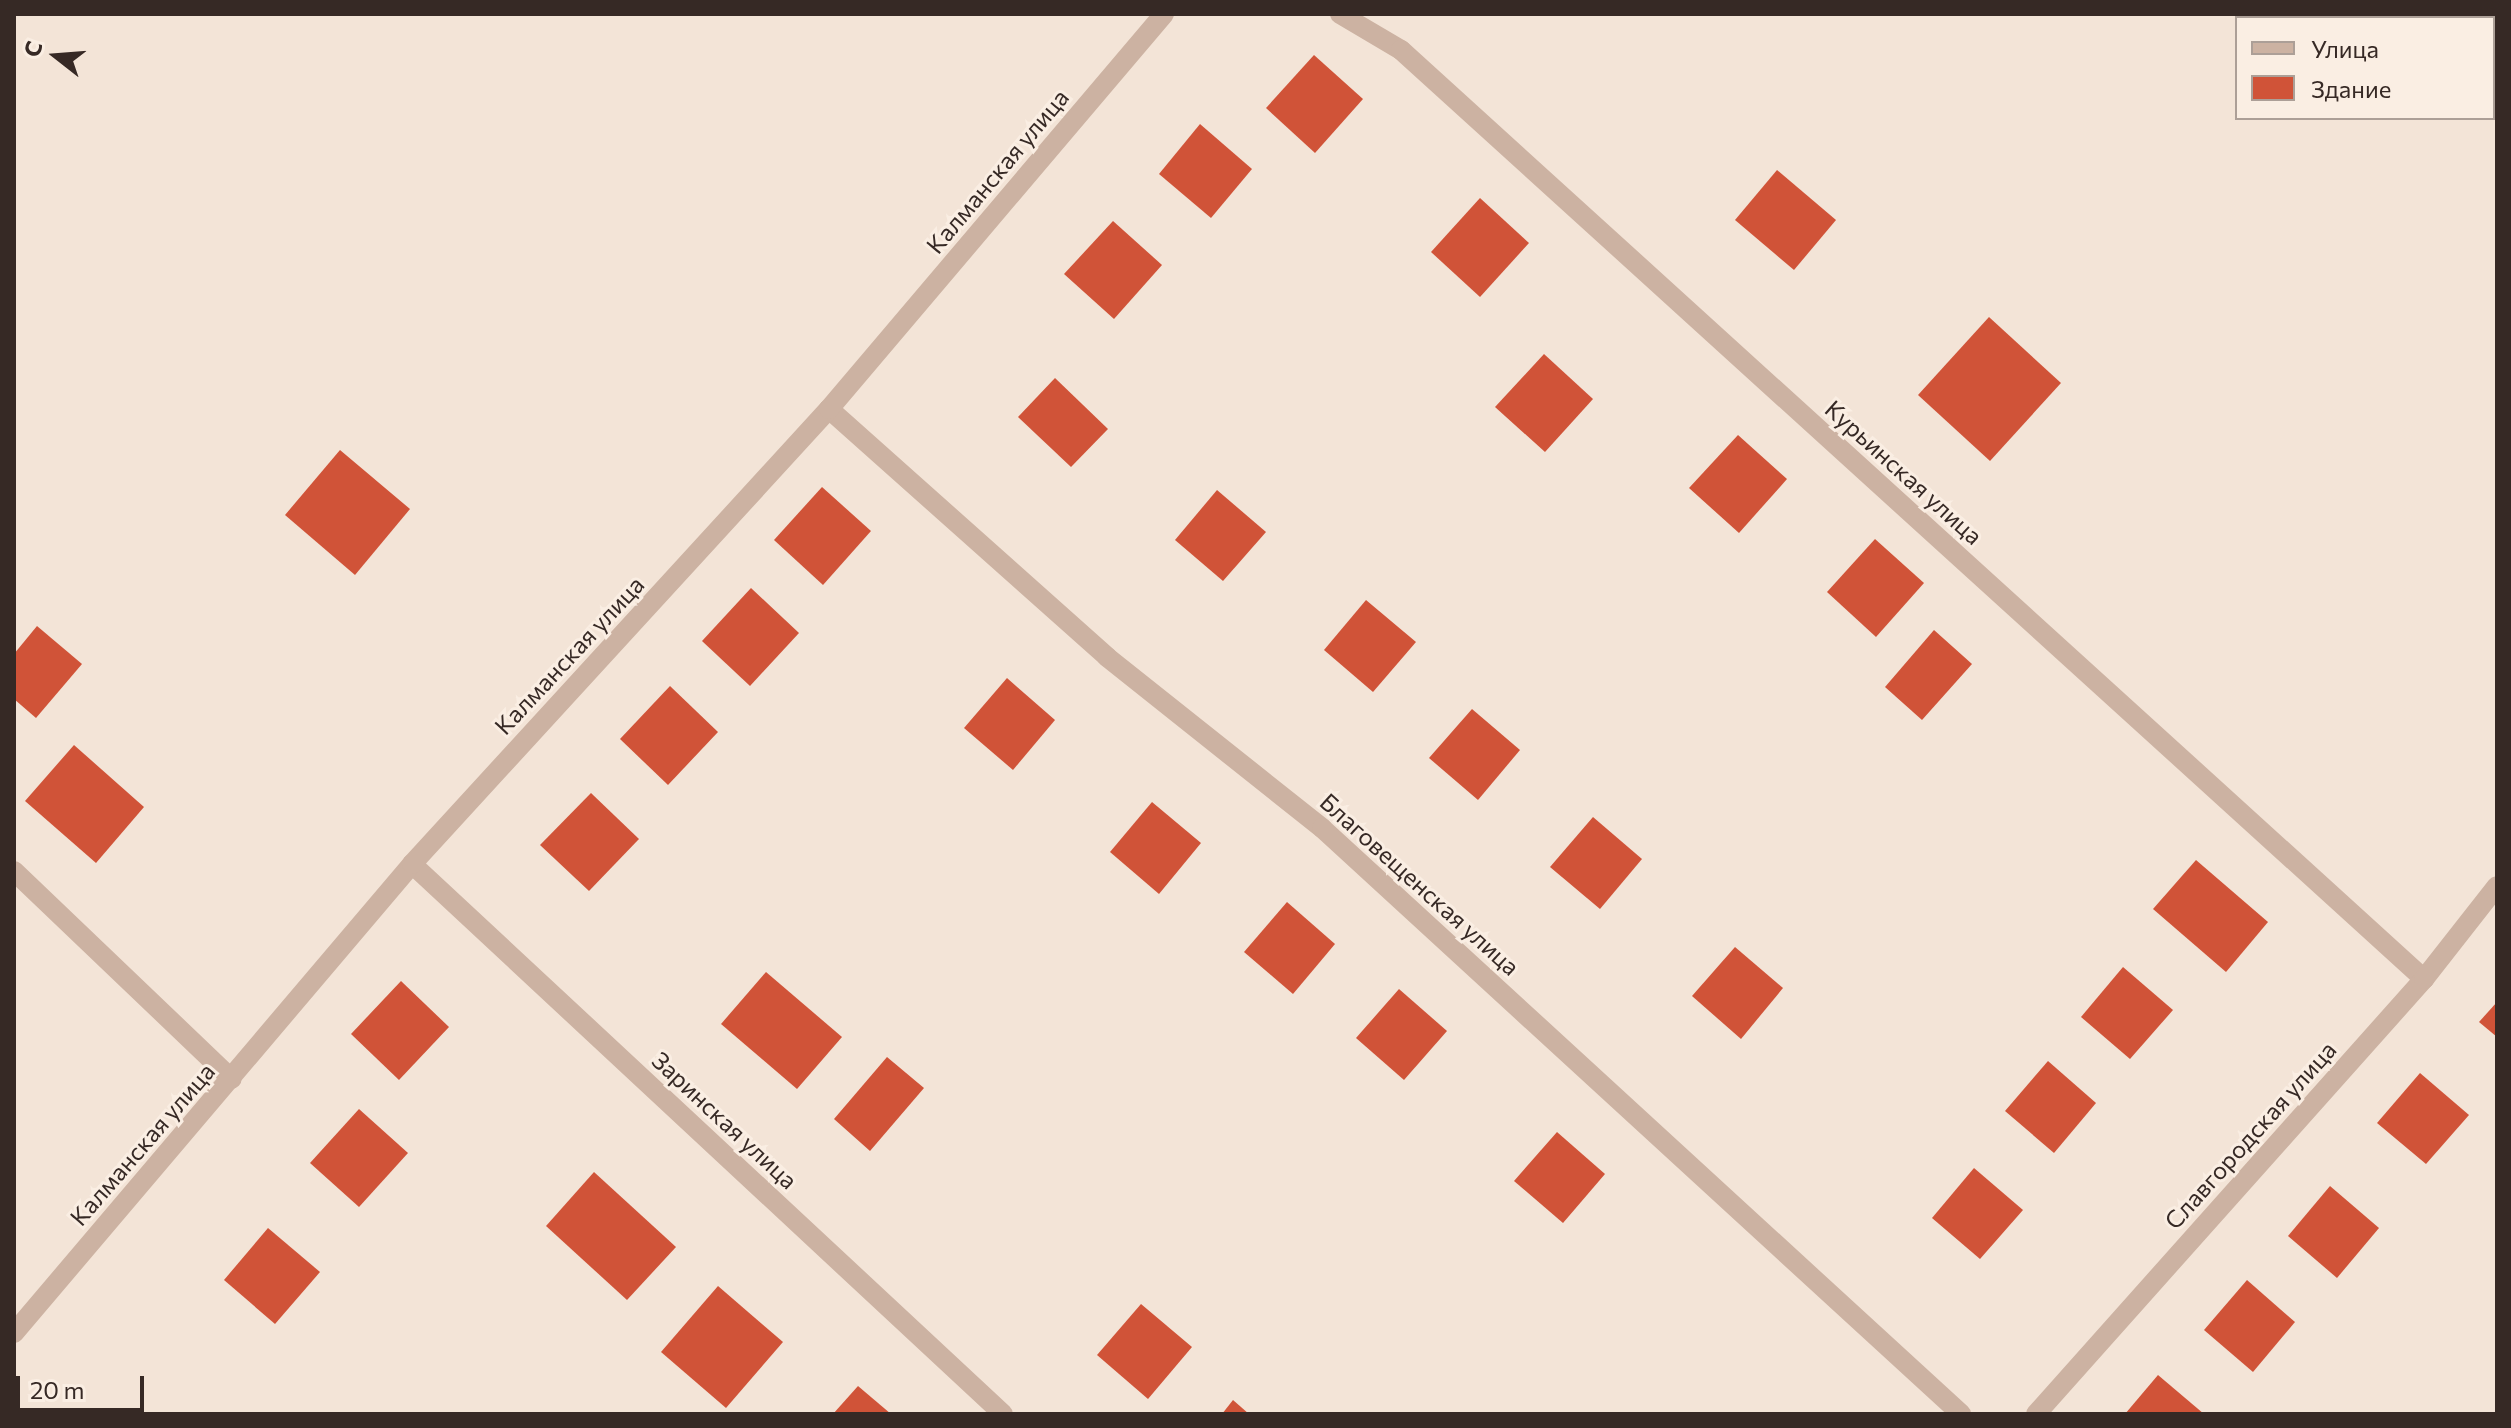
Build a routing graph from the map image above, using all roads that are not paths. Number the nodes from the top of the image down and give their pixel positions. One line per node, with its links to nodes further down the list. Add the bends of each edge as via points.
1 (1164, 14): 3 (street, Калманская улица)
2 (1340, 14): 7 (street, Курьинская улица, via 1401,50)
3 (829, 409): 4 (street, Калманская улица); 11 (street, Благовещенская улица, via 1107,657 1322,828)
4 (412, 864): 8 (street, Калманская улица); 10 (street, Заринская улица)
5 (14, 871): 8 (street)
6 (2497, 886): 7 (street, Славгородская улица)
7 (2424, 979): 12 (street, Славгородская улица)
8 (232, 1079): 9 (street, Калманская улица)
9 (14, 1333)
10 (1003, 1414)
11 (1961, 1414)
12 (2036, 1414)

